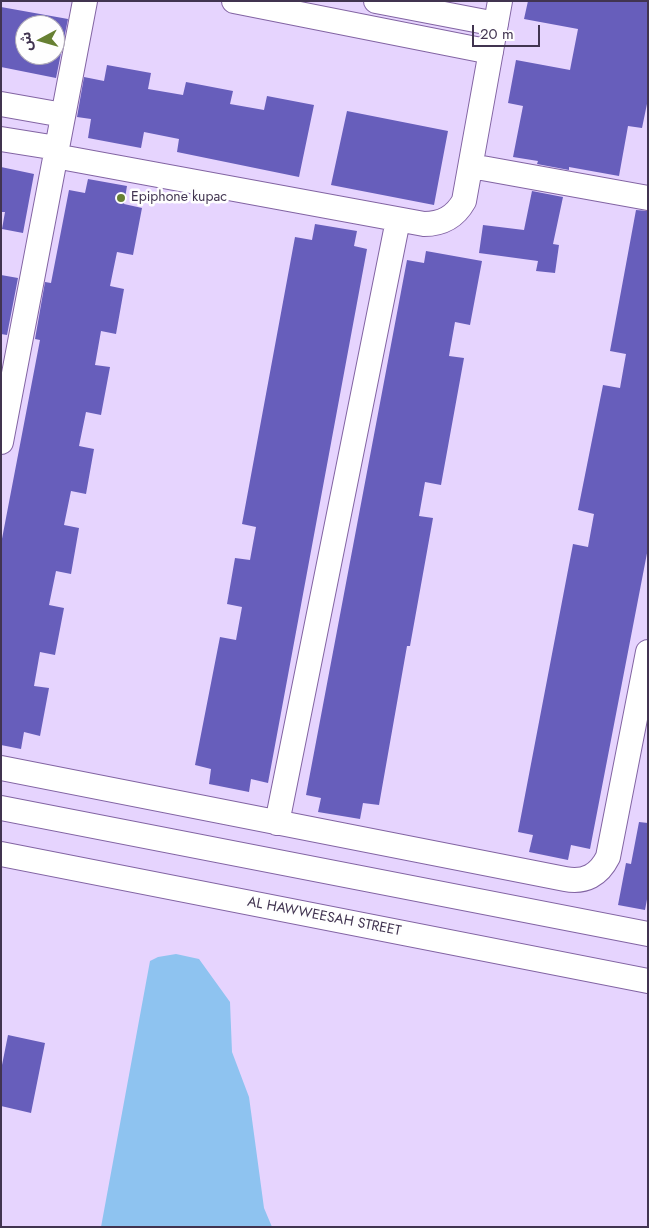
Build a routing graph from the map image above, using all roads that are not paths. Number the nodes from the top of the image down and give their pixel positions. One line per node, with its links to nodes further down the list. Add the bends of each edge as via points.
1 (85, 1): 9 (street)
2 (234, 1): 6 (street)
3 (376, 1): 5 (street)
4 (498, 13): 5 (street); 7 (street)
5 (451, 15): 6 (street)
6 (445, 43): 7 (street)
7 (491, 52): 12 (street)
8 (1, 104): 9 (street)
9 (63, 115): 11 (street)
10 (1, 139): 11 (street)
11 (56, 152): 14 (street); 15 (street)
12 (470, 166): 13 (street); 14 (street, via 464,201 452,216 434,224)
13 (648, 198)
14 (398, 220): 21 (street)
15 (8, 371): 16 (street)
16 (5, 407): 17 (street)
17 (1, 442)
18 (648, 652): 21 (street, via 608,857 591,877 574,881)
19 (1, 768): 21 (street)
20 (1, 808): 23 (street)
21 (277, 823)
22 (1, 854): 24 (street, AL HAWWEESAH STREET)
23 (648, 934)
24 (648, 981)

